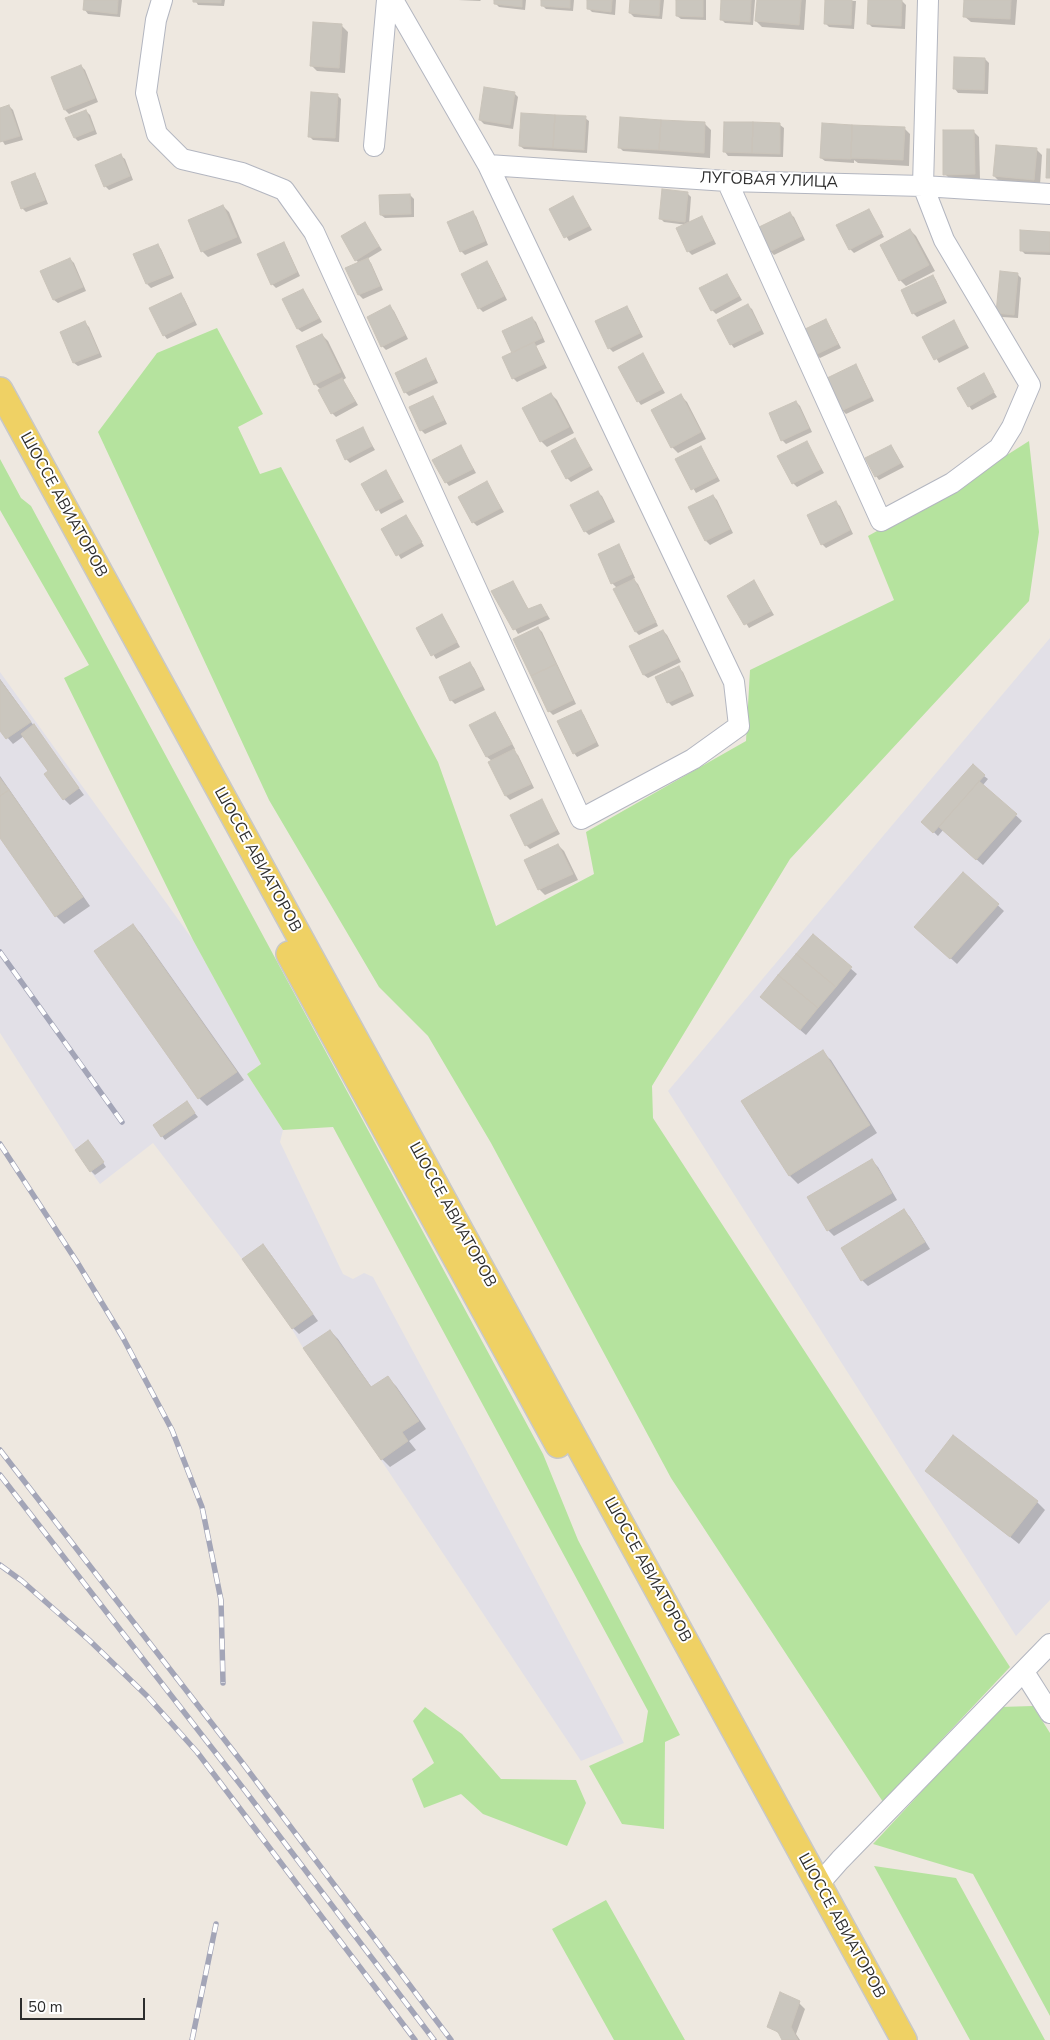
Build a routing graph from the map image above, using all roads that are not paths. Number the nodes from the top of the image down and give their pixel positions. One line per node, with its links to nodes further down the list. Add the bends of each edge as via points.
1 (162, 0): 6 (street, via 156,20 146,93 157,134 182,159 242,173 284,190 314,232 581,819 693,759 739,726 734,682)
2 (386, 0): 5 (street)
3 (393, 0): 6 (street)
4 (928, 0): 8 (street)
5 (374, 146)
6 (488, 164): 7 (street, ЛУГОВАЯ УЛИЦА)
7 (727, 181): 8 (street, ЛУГОВАЯ УЛИЦА); 8 (street, via 881,521 952,483 999,448 1030,385 944,240)
8 (923, 186): 9 (street, ЛУГОВАЯ УЛИЦА)
9 (1050, 194)
10 (0, 390): 15 (main road, ШОССЕ АВИАТОРОВ)
11 (0, 426): 16 (main road, ШОССЕ АВИАТОРОВ)
12 (1050, 1644): 13 (street)
13 (1024, 1672): 14 (street); 15 (street)
14 (1050, 1713)
15 (818, 1885): 17 (main road, ШОССЕ АВИАТОРОВ)
16 (885, 2040)
17 (904, 2040)

